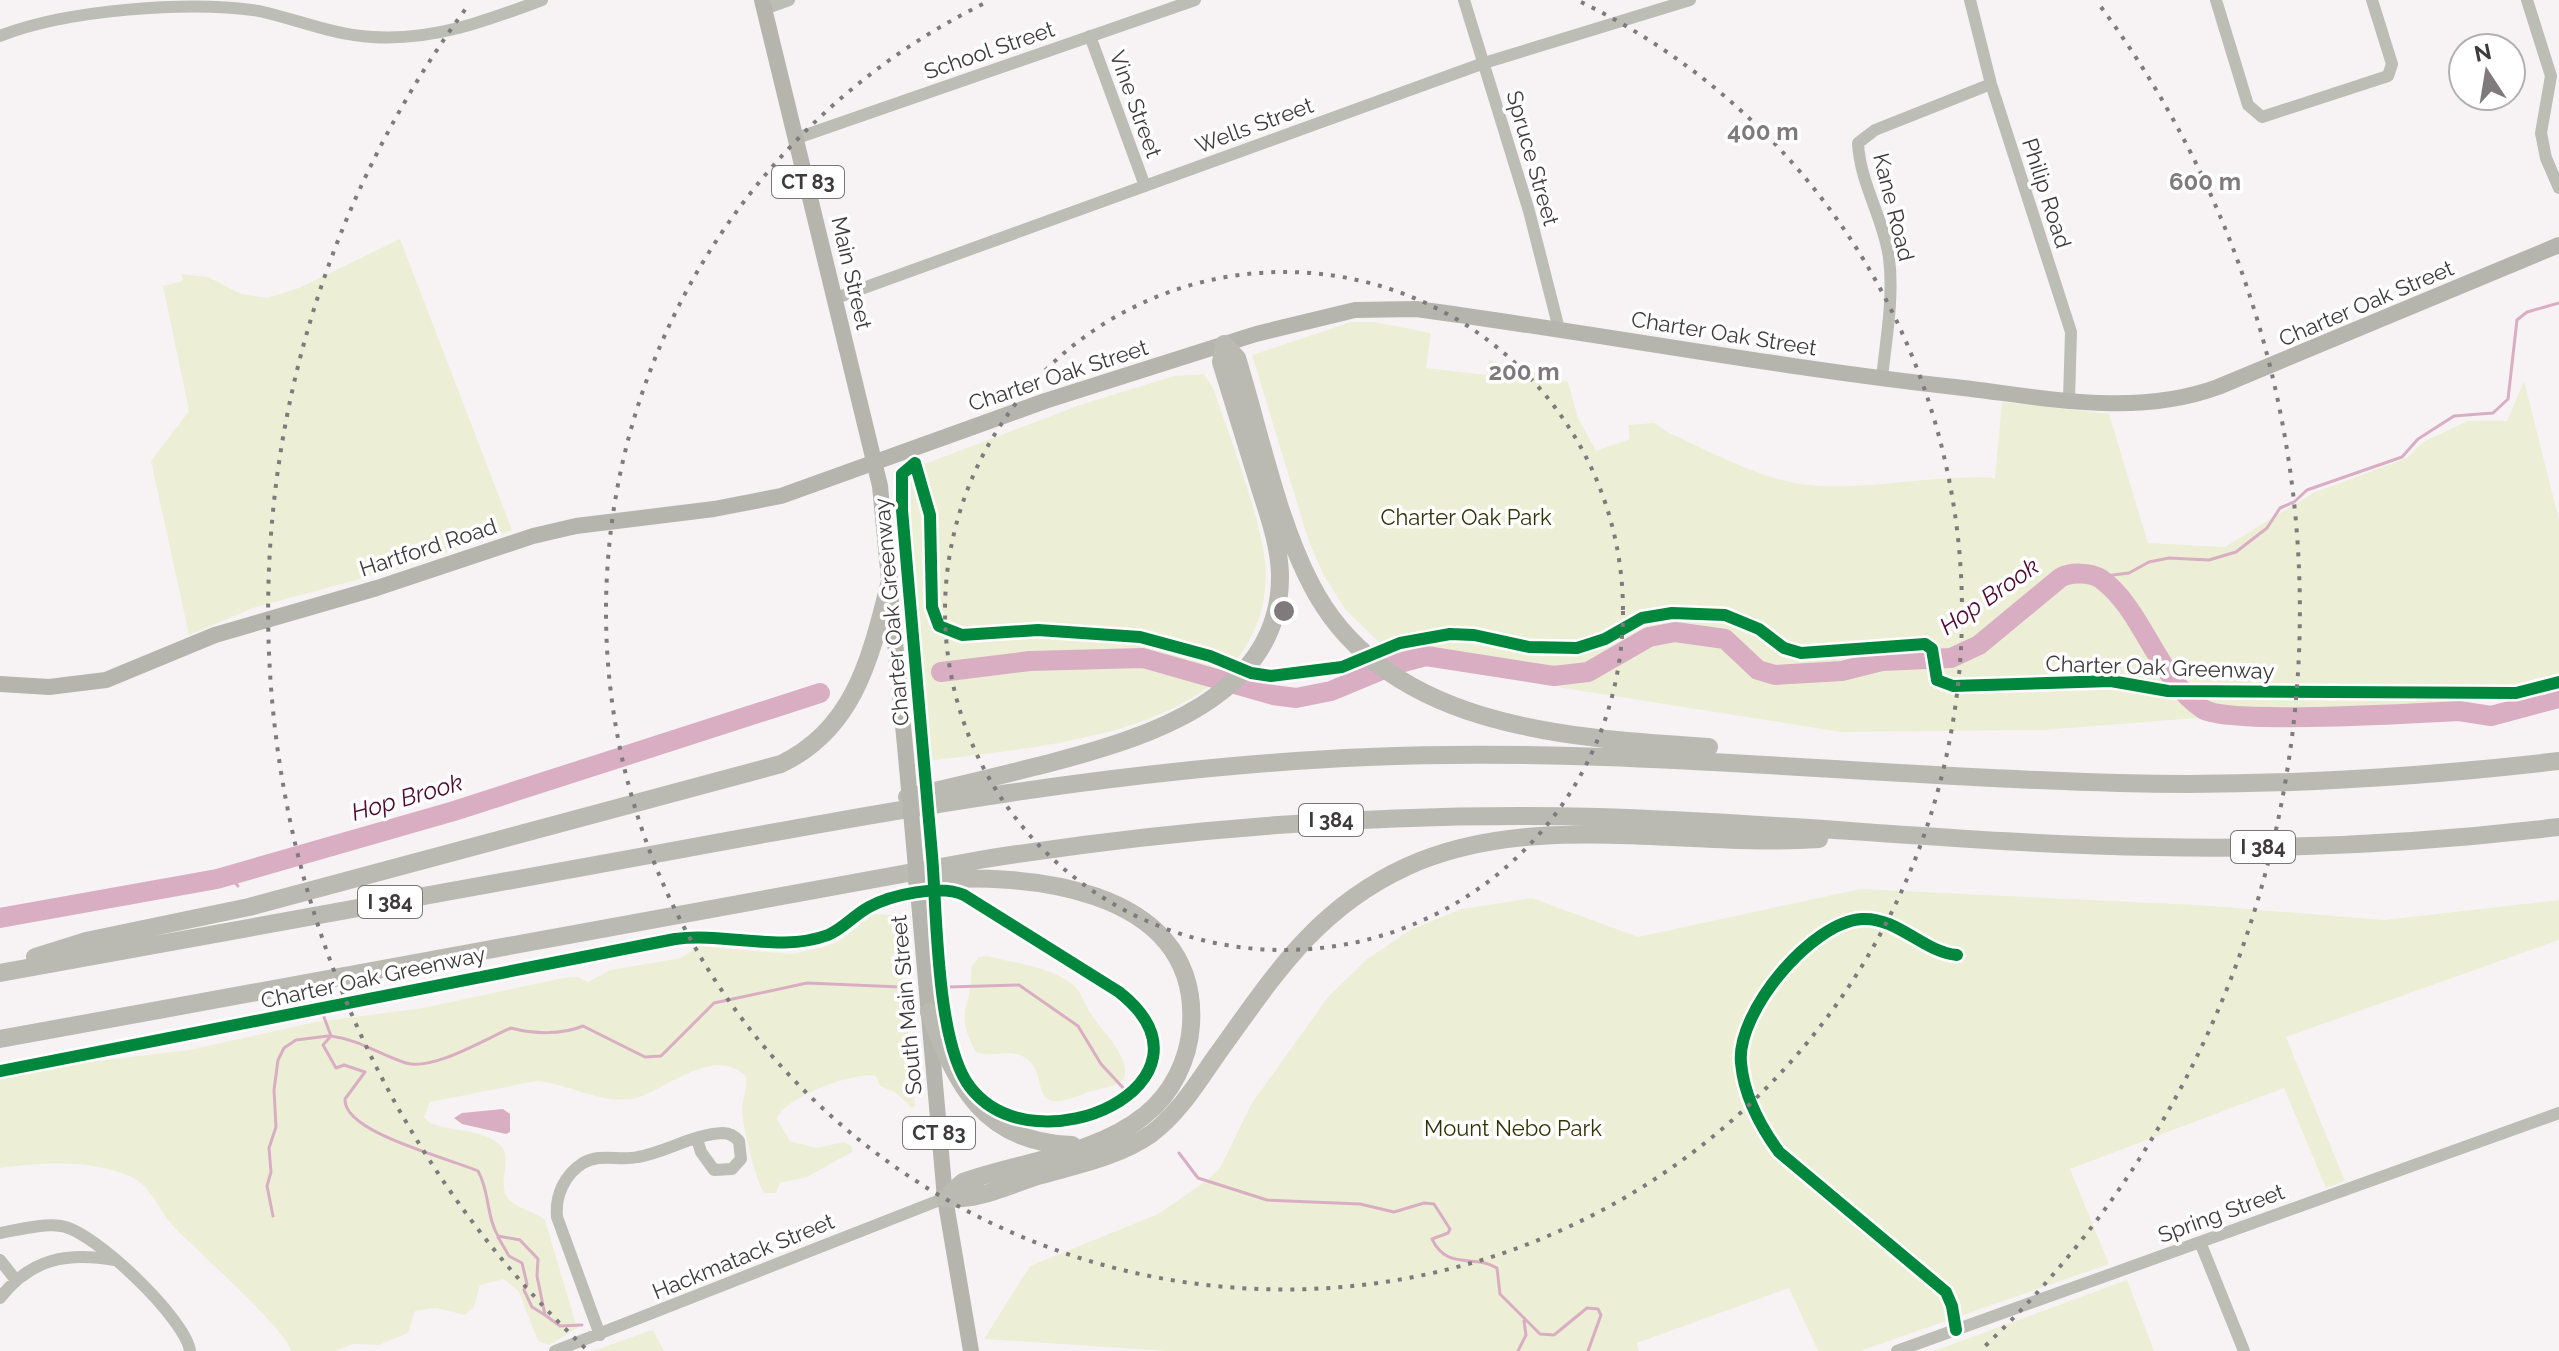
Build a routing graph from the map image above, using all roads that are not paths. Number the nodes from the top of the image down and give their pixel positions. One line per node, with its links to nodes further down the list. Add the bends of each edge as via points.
1 (542, 0): 10 (street, via 472,26 423,36 357,36 227,7)
2 (789, 0): 11 (street)
3 (1195, 0): 13 (street, School Street)
4 (1464, 0): 14 (street, Spruce Street)
5 (1690, 0): 14 (street, Wells Street)
6 (1970, 0): 16 (street, Philip Road)
7 (2216, 0): 8 (street, via 2248,105 2262,117 2388,76 2392,64)
8 (2372, 0)
9 (2527, 0): 15 (street)
10 (127, 5): 12 (street)
11 (763, 5): 17 (main road, Main Street / CT 83)
12 (0, 36)
13 (1090, 36): 17 (street, School Street); 18 (street, Vine Street)
14 (1484, 63): 18 (street, Wells Street); 22 (street, Spruce Street)
15 (2555, 74): 19 (street, via 2541,133)
16 (1991, 84): 24 (street, Kane Road, via 1875,130 1858,143 1859,166 1889,255); 25 (street, Philip Road, via 2071,332)
17 (797, 138): 21 (main road, Main Street / CT 83)
18 (1145, 186): 21 (street, Wells Street)
19 (2559, 188)
20 (2559, 245): 25 (main road, Charter Oak Street, via 2188,398 2136,405)
21 (836, 298): 26 (main road, Main Street / CT 83)
22 (1559, 329): 23 (main road, Charter Oak Street, via 1381,307); 24 (main road, Charter Oak Street)
23 (1224, 344): 26 (main road, Charter Oak Street); 30 (highway, via 1237,358 1305,571 1328,612 1363,652 1401,680 1467,710 1538,730 1761,751); 32 (highway, via 1221,362 1279,562 1272,616 1248,663 1180,720 1117,744)
24 (1882, 378): 25 (main road, Charter Oak Street)
25 (2069, 399)
26 (876, 463): 27 (main road, South Main Street / CT 83); 28 (main road, Hartford Road, via 759,501 533,536 215,635 106,680 49,687)
27 (890, 581): 35 (highway, via 856,693 818,740 781,764 249,907 72,945); 36 (main road, South Main Street / CT 83, bridge)
28 (0, 684)
29 (2559, 761): 30 (highway, I 384, via 2282,782 2126,783)
30 (1838, 767): 32 (highway, I 384, via 1577,754 1323,759 1099,780)
31 (2559, 827): 33 (highway, I 384, via 2246,848)
32 (780, 831): 35 (highway, I 384)
33 (1865, 832): 34 (highway, I 384, via 1562,816 1309,821 1104,841); 41 (highway, via 1806,840 1510,840 1465,846 1421,860 1359,892 1308,933 1183,1103 1150,1134 1110,1155 974,1197)
34 (802, 892): 37 (highway, I 384); 40 (highway, via 959,878 1025,880 1096,897 1146,923 1167,946 1186,982 1191,1019 1187,1048 1176,1078 1154,1107 1125,1129)
35 (0, 972)
36 (929, 1012): 40 (highway, via 957,1079 986,1115 1035,1140); 41 (main road, South Main Street / CT 83)
37 (0, 1039)
38 (2559, 1113): 43 (street, Spring Street)
39 (697, 1139): 48 (street, via 639,1157 592,1159 563,1184 557,1217)
40 (1094, 1142): 41 (highway, via 963,1182)
41 (945, 1198): 48 (street, Hackmatack Street); 51 (main road, South Main Street / CT 83)
42 (0, 1233): 45 (street, via 61,1226 92,1238)
43 (2200, 1242): 52 (street, Spring Street); 53 (street)
44 (0, 1260): 46 (street)
45 (115, 1260): 46 (street, via 81,1254 53,1260); 49 (street, via 172,1316)
46 (15, 1279): 47 (street)
47 (0, 1298)
48 (600, 1335): 50 (street, Hackmatack Street)
49 (190, 1351)
50 (555, 1351)
51 (971, 1351)
52 (1897, 1351)
53 (2244, 1351)

